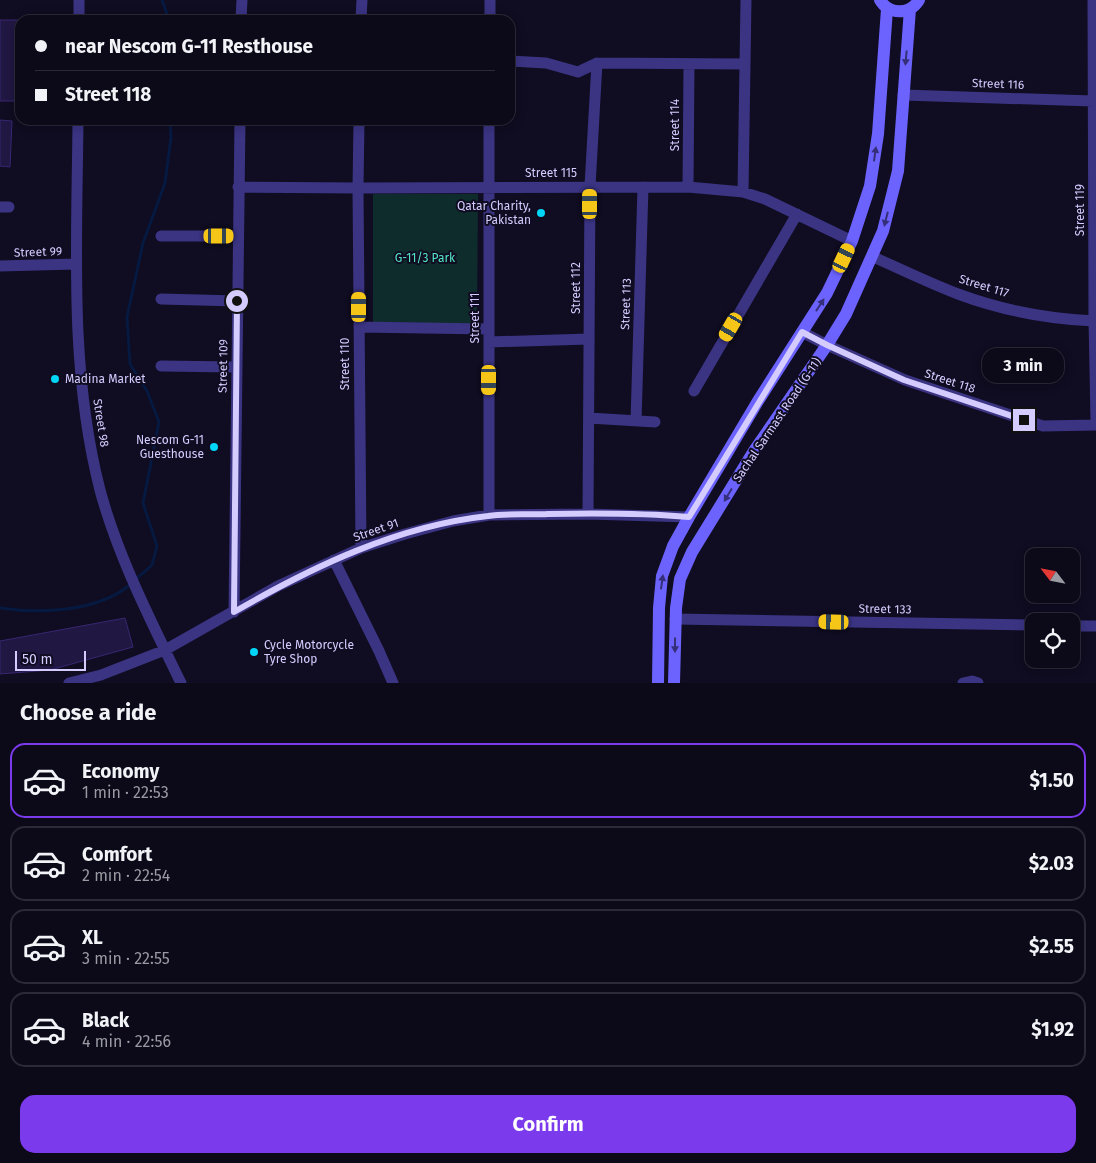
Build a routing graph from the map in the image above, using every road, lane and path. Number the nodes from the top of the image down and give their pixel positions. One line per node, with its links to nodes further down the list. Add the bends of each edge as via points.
1 (79, 0): 9 (street)
2 (242, 0): 10 (street)
3 (362, 0): 11 (street)
4 (490, 0): 12 (street)
5 (746, 0): 16 (street)
6 (1093, 0): 18 (street, Street 119)
7 (883, 4): 8 (main road, via 894,12 902,12); 33 (main road, Sachal Sarmast Road (G-11), one-way to 7, via 870,186 878,134)
8 (915, 5): 17 (main road, Sachal Sarmast Road (G-11), one-way to 17)
9 (78, 15)
10 (242, 15)
11 (362, 15)
12 (490, 15)
13 (515, 61): 14 (street, via 546,63 578,72)
14 (597, 63): 15 (street); 24 (street, Street 112)
15 (689, 64): 16 (street); 27 (street, Street 114)
16 (745, 64): 29 (street)
17 (903, 96): 18 (street, Street 116); 34 (main road, Sachal Sarmast Road (G-11), one-way to 34, via 898,171 883,231)
18 (1093, 101): 39 (street, Street 119)
19 (78, 125): 35 (street, Street 98)
20 (240, 125): 23 (street, Street 109)
21 (359, 125): 28 (street, Street 110)
22 (489, 125): 25 (street, Street 111)
23 (238, 186): 28 (street, Street 115); 32 (street, Street 109)
24 (590, 186): 25 (street, Street 115); 26 (street, Street 115); 43 (street, Street 112)
25 (489, 187): 28 (street, Street 115); 41 (street, Street 111)
26 (643, 187): 27 (street, Street 115); 51 (street, Street 113)
27 (688, 187): 29 (street, Street 115)
28 (358, 188): 40 (street, Street 110)
29 (743, 192): 30 (street, Street 115)
30 (797, 214): 33 (street, Street 115); 48 (street)
31 (162, 236): 32 (street)
32 (238, 236): 38 (street, Street 109)
33 (852, 241): 42 (main road, Sachal Sarmast Road (G-11), one-way to 33, via 828,293)
34 (872, 257): 39 (street, Street 117, via 958,294 988,303 1066,320); 45 (main road, Sachal Sarmast Road (G-11), via 846,314)
35 (76, 264): 36 (street, Street 99); 64 (street, Street 98, via 84,414 101,491 115,535)
36 (0, 266)
37 (161, 299): 38 (street)
38 (237, 301): 47 (street, Street 109)
39 (1094, 321): 50 (street, Street 119)
40 (359, 327): 41 (street); 57 (street, Street 110)
41 (489, 329): 44 (street, Street 111)
42 (802, 332): 45 (street, Street 118); 56 (main road, Sachal Sarmast Road (G-11))
43 (589, 339): 44 (street); 49 (street, Street 112)
44 (489, 342): 55 (street, Street 111)
45 (827, 345): 53 (street, Street 118, via 904,380 1043,426); 60 (main road, Sachal Sarmast Road (G-11), one-way to 60, via 754,451 692,552 680,579)
46 (161, 366): 47 (street)
47 (236, 367): 59 (street, Street 109)
48 (694, 391)
49 (589, 418): 51 (street); 54 (street, Street 112)
50 (1096, 420)
51 (636, 421): 52 (street)
52 (655, 422)
53 (1096, 425)
54 (588, 514): 55 (street, Street 91); 56 (street, Street 91)
55 (489, 515): 57 (street, Street 91, via 453,521)
56 (689, 517): 68 (main road, Sachal Sarmast Road (G-11), one-way to 56, via 662,576)
57 (361, 548): 58 (street, Street 91)
58 (334, 560): 59 (street, Street 91, via 278,586); 67 (street)
59 (234, 612): 64 (street, Street 91)
60 (675, 619): 61 (street, Street 133); 69 (main road, Sachal Sarmast Road (G-11), one-way to 69)
61 (1025, 625)
62 (1080, 626): 63 (street)
63 (1096, 626)
64 (165, 650): 65 (street, Street 91, via 102,675); 66 (street, Street 98)
65 (69, 683)
66 (181, 683)
67 (393, 683)
68 (658, 683)
69 (674, 683)
70 (963, 683): 71 (street)
71 (978, 683)

